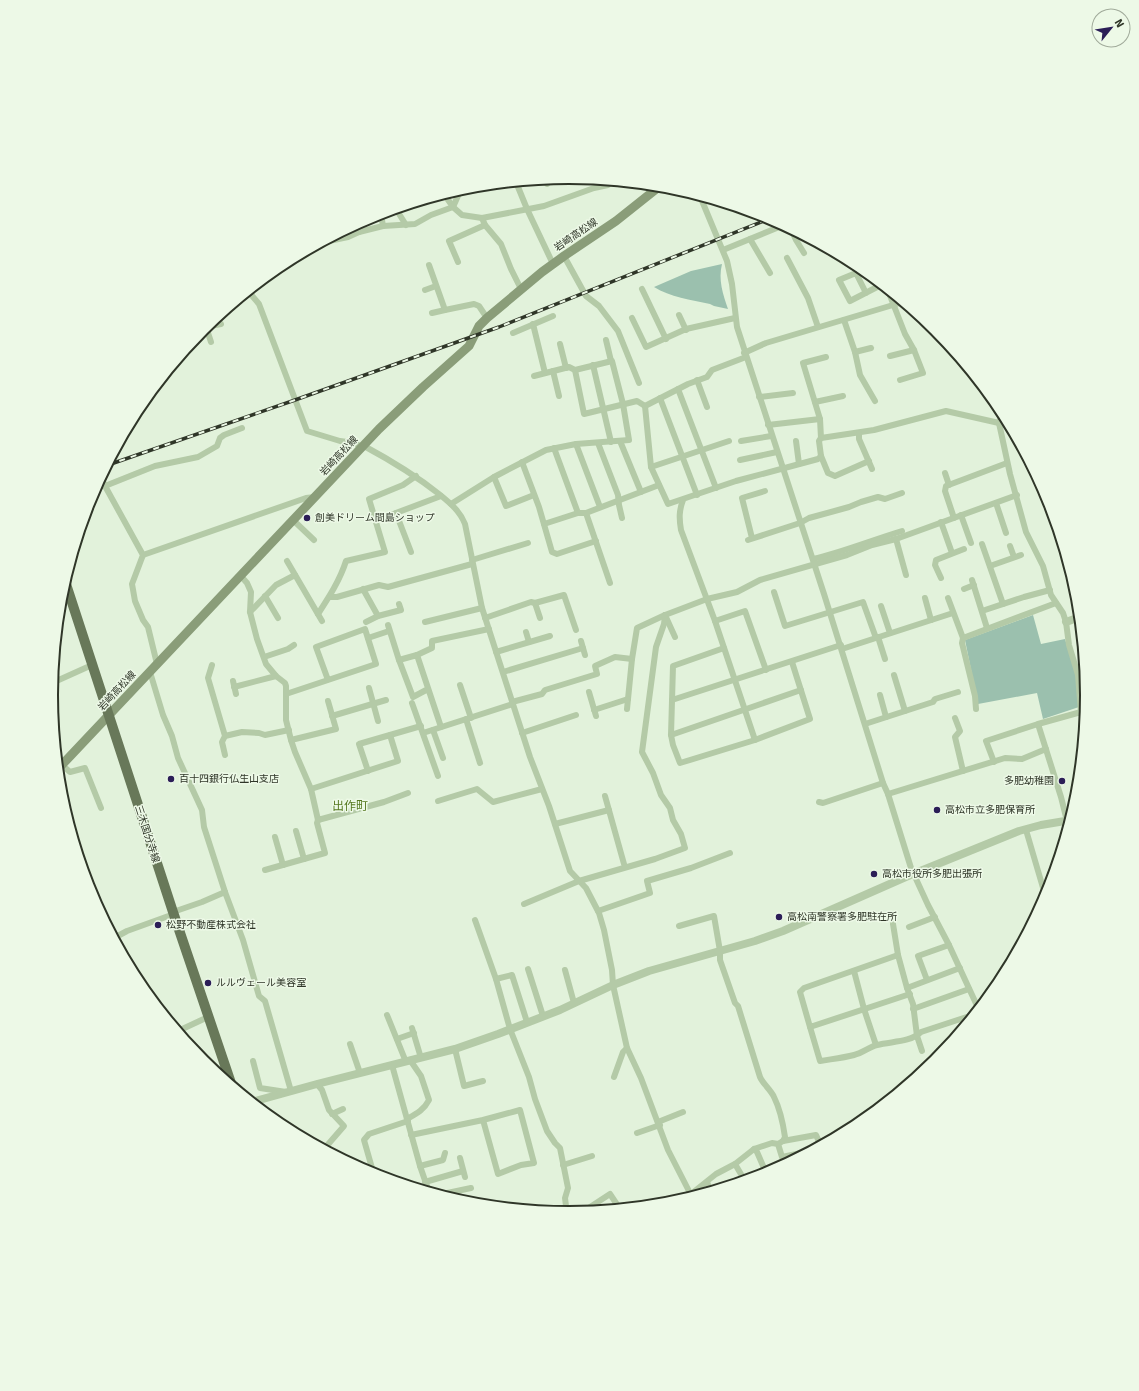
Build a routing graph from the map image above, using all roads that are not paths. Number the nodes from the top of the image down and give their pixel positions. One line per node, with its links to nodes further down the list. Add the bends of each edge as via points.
1 (606, 185): 3 (street)
2 (518, 187): 9 (street)
3 (598, 187): 9 (street, via 544,206)
4 (653, 191): 23 (main road, 岩崎高松線, via 616,221)
5 (458, 197): 8 (street)
6 (447, 199): 8 (street)
7 (702, 201): 21 (street)
8 (453, 207): 11 (street, via 462,215); 13 (street, via 430,215 415,224)
9 (527, 209): 11 (street); 26 (street)
10 (399, 213): 13 (street)
11 (482, 218): 14 (street)
12 (382, 220): 15 (street)
13 (406, 225): 15 (street)
14 (485, 225): 25 (street, via 449,241); 31 (street, via 500,244)
15 (383, 226): 17 (street)
16 (776, 228): 20 (street)
17 (359, 232): 19 (street)
18 (794, 236): 22 (street)
19 (340, 239)
20 (750, 239): 21 (street); 28 (street)
21 (723, 250): 45 (street, via 732,284)
22 (804, 253)
23 (564, 256): 26 (main road, 岩崎高松線); 73 (street, via 586,296 599,306 618,331)
24 (788, 258): 50 (street, via 808,298)
25 (458, 262)
26 (553, 264): 31 (main road, 岩崎高松線)
27 (429, 265): 29 (street)
28 (770, 273)
29 (436, 286): 33 (street); 39 (street)
30 (877, 287): 34 (street)
31 (521, 288): 43 (main road, 岩崎高松線)
32 (642, 289): 54 (street)
33 (425, 290)
34 (866, 293): 34 (street, via 856,273 840,280 850,301)
35 (251, 295): 101 (street, via 259,304 308,431)
36 (891, 298): 38 (street)
37 (897, 303): 38 (street)
38 (894, 304): 46 (street); 59 (street)
39 (445, 310): 40 (street); 43 (street, via 474,304 480,306)
40 (432, 313)
41 (679, 315): 51 (street)
42 (553, 316): 48 (street)
43 (486, 318): 101 (main road, 岩崎高松線, via 469,346 412,397)
44 (632, 318): 54 (street, via 646,348)
45 (735, 318): 51 (street); 61 (street)
46 (844, 320): 50 (street); 60 (street)
47 (221, 324): 49 (street)
48 (533, 324): 52 (street); 69 (street)
49 (218, 325)
50 (818, 327): 61 (street, via 766,343)
51 (686, 330): 54 (street)
52 (513, 333)
53 (208, 334): 56 (street)
54 (666, 338)
55 (606, 340): 64 (street)
56 (211, 342)
57 (560, 344): 66 (street)
58 (870, 348): 60 (street)
59 (914, 350): 62 (street); 72 (street, via 923,373)
60 (855, 352): 80 (street, via 860,375)
61 (745, 355): 71 (street); 78 (street)
62 (890, 356)
63 (826, 357): 81 (street, via 803,363)
64 (611, 361): 65 (street); 82 (street)
65 (593, 366): 67 (street); 85 (street)
66 (566, 368): 67 (street); 68 (street)
67 (575, 370): 85 (street, via 584,414)
68 (553, 371): 69 (street); 76 (street)
69 (545, 373): 70 (street)
70 (534, 376)
71 (697, 380): 74 (street); 84 (street)
72 (900, 380)
73 (639, 382)
74 (678, 389): 79 (street); 103 (street)
75 (793, 393): 78 (street)
76 (559, 396)
77 (843, 396): 81 (street)
78 (759, 397): 89 (street)
79 (660, 398): 83 (street); 105 (street)
80 (875, 401)
81 (815, 402): 86 (street)
82 (623, 404): 83 (street, via 637,401); 85 (street); 94 (street, via 629,440)
83 (645, 406): 112 (street)
84 (707, 407)
85 (603, 409): 98 (street)
86 (820, 419): 89 (street); 93 (street)
87 (1000, 420): 88 (street)
88 (999, 423): 91 (street, via 946,411); 110 (street)
89 (768, 425): 92 (street)
90 (242, 428): 118 (street, via 224,435 217,446 198,457 155,466)
91 (858, 433): 93 (street); 108 (street)
92 (771, 436): 96 (street); 104 (street)
93 (821, 438): 106 (street)
94 (620, 441): 98 (street); 123 (street)
95 (728, 441): 103 (street)
96 (741, 441)
97 (796, 441): 111 (street)
98 (611, 442): 99 (street)
99 (598, 443): 100 (street); 130 (street)
100 (576, 444): 102 (street); 134 (street)
101 (363, 446): 116 (street); 129 (main road, 岩崎高松線)
102 (554, 448): 109 (street); 136 (street)
103 (701, 449): 105 (street); 121 (street)
104 (777, 452): 107 (street); 113 (street)
105 (682, 456): 112 (street); 126 (street)
106 (821, 456): 108 (street, via 828,474 835,476); 111 (street)
107 (740, 460)
108 (869, 461): 114 (street)
109 (522, 462): 117 (street); 125 (street)
110 (1007, 463): 120 (street); 127 (street)
111 (799, 464): 113 (street)
112 (651, 467): 119 (street)
113 (782, 469): 121 (street); 144 (street)
114 (872, 469)
115 (945, 473): 120 (street)
116 (416, 476): 128 (street); 176 (street, via 403,485 369,499 385,552 346,561)
117 (494, 477): 125 (street, via 506,506); 133 (street)
118 (104, 485): 158 (street)
119 (659, 485): 123 (street); 131 (street, via 668,504)
120 (949, 485): 141 (street, via 944,491)
121 (716, 488): 126 (street)
122 (765, 491): 144 (street, via 742,498 750,539)
123 (641, 492): 130 (street)
124 (902, 493): 144 (street, via 884,499 878,497)
125 (534, 495): 145 (street)
126 (697, 495): 131 (street)
127 (1017, 495): 132 (street); 172 (street, via 1026,530 1043,566)
128 (441, 496): 133 (street); 135 (street)
129 (316, 497): 142 (main road, 岩崎高松線); 158 (street, via 306,498)
130 (619, 500): 134 (street); 140 (street)
131 (683, 500): 179 (street, via 679,510 681,530)
132 (996, 503): 138 (street); 147 (street)
133 (451, 504): 162 (street, via 462,516 465,524)
134 (600, 507): 137 (street)
135 (396, 513): 139 (street); 156 (street)
136 (578, 513): 137 (street); 145 (street)
137 (586, 513): 150 (street)
138 (961, 515): 141 (street); 152 (street)
139 (388, 516)
140 (622, 518)
141 (954, 518): 143 (street)
142 (294, 520): 149 (street); 167 (main road, 岩崎高松線)
143 (941, 522): 148 (street); 157 (street)
144 (800, 523): 163 (street)
145 (544, 524): 150 (street, via 552,552 557,554)
146 (902, 531): 163 (street)
147 (1006, 532)
148 (896, 539): 163 (street, via 847,555); 165 (street)
149 (314, 540)
150 (596, 542): 169 (street)
151 (528, 543): 162 (street)
152 (971, 543)
153 (982, 544): 164 (street)
154 (1010, 546): 160 (street)
155 (964, 549): 157 (street)
156 (411, 552)
157 (952, 553): 168 (street, via 936,560 935,565)
158 (143, 555): 227 (street, via 132,584 135,601 148,627)
159 (1021, 555): 160 (street)
160 (1014, 557): 164 (street)
161 (287, 561): 166 (street)
162 (472, 562): 171 (street, via 388,587 379,585); 185 (street)
163 (814, 562): 179 (street, via 760,580 737,592); 188 (street)
164 (990, 566): 183 (street)
165 (906, 574)
166 (295, 575): 175 (street, via 276,585); 190 (street)
167 (240, 576): 187 (street, via 251,592); 227 (main road, 岩崎高松線)
168 (941, 578)
169 (610, 583)
170 (964, 588): 186 (street, via 973,582)
171 (363, 590): 176 (street); 192 (street)
172 (1050, 590): 181 (street); 183 (street)
173 (774, 592): 188 (street, via 785,626)
174 (69, 593): 228 (main road, 三木国分寺線)
175 (265, 596): 187 (street); 193 (street)
176 (330, 597): 190 (street)
177 (925, 598): 197 (street)
178 (948, 598): 189 (street)
179 (707, 599): 191 (street); 199 (street)
180 (535, 603): 194 (street); 195 (street); 205 (street, via 564,595)
181 (1056, 603): 202 (street); 203 (street)
182 (400, 604): 192 (street, via 401,610)
183 (1003, 604): 186 (street)
184 (881, 606): 207 (street)
185 (482, 608): 194 (street); 201 (street)
186 (982, 611): 203 (street)
187 (250, 612): 222 (street)
188 (830, 612): 210 (street, via 863,602); 216 (street)
189 (953, 613): 197 (street); 212 (street)
190 (318, 614): 198 (street)
191 (665, 615): 209 (street); 223 (street, via 637,628); 315 (street, via 656,647 642,752 661,796 670,808 685,848)
192 (378, 616): 200 (street)
193 (278, 618)
194 (485, 618): 204 (street)
195 (540, 618)
196 (1075, 619): 202 (street)
197 (932, 620): 207 (street)
198 (322, 621)
199 (715, 621): 218 (street); 230 (street, via 745,611)
200 (366, 622)
201 (425, 622)
202 (1066, 622): 251 (street, via 1069,645 1078,675)
203 (988, 628): 212 (street)
204 (489, 629): 219 (street); 220 (street, via 432,642 432,648)
205 (576, 630)
206 (526, 632): 214 (street)
207 (890, 633): 210 (street)
208 (550, 636): 214 (street)
209 (675, 637)
210 (877, 637): 216 (street); 224 (street)
211 (368, 638): 225 (street, via 388,628); 236 (street, via 376,664); 236 (street, via 365,629 316,647)
212 (963, 638): 258 (street, via 962,643 976,696)
213 (581, 641): 217 (street)
214 (529, 642): 219 (street)
215 (294, 644): 222 (street, via 288,649)
216 (841, 647): 226 (street); 269 (street)
217 (583, 648): 221 (street); 232 (street)
218 (724, 648): 237 (street); 249 (street, via 673,666)
219 (496, 652): 232 (street)
220 (417, 654): 225 (street); 240 (street)
221 (585, 655)
222 (264, 657): 234 (street, via 266,664)
223 (632, 659): 247 (street); 254 (street, via 615,657 595,666 597,674)
224 (885, 659)
225 (399, 660): 240 (street, via 413,697)
226 (792, 662): 230 (street); 241 (street)
227 (157, 664): 231 (main road, 岩崎高松線)
228 (92, 665): 235 (street); 262 (main road, 三木国分寺線)
229 (212, 666): 279 (street, via 208,678)
230 (766, 670): 237 (street)
231 (150, 672): 262 (main road, 岩崎高松線); 317 (street, via 178,758 202,810 204,827)
232 (503, 672): 254 (street)
233 (894, 675): 260 (street)
234 (276, 676): 244 (street, via 233,684); 245 (street, via 285,683)
235 (58, 679)
236 (328, 680): 245 (street)
237 (736, 680): 249 (street); 259 (street)
238 (460, 685): 267 (street)
239 (369, 688): 255 (street)
240 (428, 689): 272 (street)
241 (801, 690): 259 (street); 281 (street, via 810,719)
242 (589, 692): 247 (street, via 595,713)
243 (958, 692): 253 (street)
244 (236, 694)
245 (286, 694): 273 (street, via 286,720)
246 (880, 695): 265 (street)
247 (628, 698): 256 (street)
248 (386, 700): 255 (street)
249 (672, 700): 278 (street)
250 (328, 701): 264 (street)
251 (1081, 701)
252 (412, 702): 271 (street)
253 (932, 702): 257 (street); 260 (street)
254 (513, 703): 267 (street); 276 (street)
255 (373, 704): 264 (street); 268 (street)
256 (627, 709)
257 (935, 709)
258 (976, 709)
259 (745, 710): 278 (street); 281 (street)
260 (905, 711): 265 (street)
261 (1081, 712): 270 (street)
262 (109, 715): 287 (main road, 岩崎高松線); 320 (main road, 三木国分寺線)
263 (576, 715): 276 (street)
264 (332, 716): 280 (street, via 336,729)
265 (886, 717): 269 (street)
266 (955, 718): 290 (street, via 960,731 955,737)
267 (469, 719): 272 (street); 286 (street)
268 (378, 721)
269 (865, 724): 292 (street)
270 (1038, 724): 282 (street); 285 (street, via 986,741)
271 (421, 726): 275 (street); 277 (street)
272 (441, 728): 274 (street)
273 (289, 730): 279 (street, via 265,735 242,732); 280 (street)
274 (433, 730): 275 (street); 284 (street)
275 (423, 733): 291 (street)
276 (522, 733): 294 (street)
277 (390, 735): 289 (street, via 398,761); 289 (street, via 359,744)
278 (671, 735): 281 (street, via 672,746 680,763)
279 (225, 736): 283 (street, via 222,742)
280 (291, 740): 293 (street)
281 (755, 740)
282 (1046, 749): 285 (street, via 1022,759 1005,758); 302 (street)
283 (225, 755)
284 (443, 758)
285 (994, 762): 290 (street)
286 (480, 763)
287 (62, 764)
288 (63, 769): 300 (street, via 70,772 85,768)
289 (368, 771): 293 (street)
290 (964, 771): 296 (street)
291 (438, 776)
292 (883, 783): 296 (street); 299 (street, via 823,803)
293 (311, 789): 303 (street)
294 (542, 789): 298 (street, via 494,802 477,789); 305 (street)
295 (408, 793): 303 (street)
296 (888, 794): 314 (street)
297 (605, 796): 301 (street)
298 (438, 801)
299 (819, 802)
300 (101, 808)
301 (609, 810): 305 (street); 311 (street)
302 (1067, 815)
303 (318, 820): 310 (street, via 325,853)
304 (1065, 822): 306 (street)
305 (555, 824): 315 (street, via 570,872)
306 (1026, 830): 314 (street); 316 (street)
307 (296, 831): 310 (street)
308 (275, 837): 312 (street)
309 (730, 853): 319 (street, via 647,881 650,893)
310 (304, 859): 312 (street)
311 (624, 864)
312 (283, 865): 313 (street)
313 (264, 870)
314 (914, 874): 321 (street); 328 (street, via 783,931 755,942)
315 (579, 881): 318 (street); 319 (street, via 586,888)
316 (1043, 888)
317 (225, 892): 320 (street); 368 (street, via 243,940 259,996 265,1000)
318 (524, 904)
319 (598, 910): 336 (street)
320 (173, 913): 326 (street); 346 (main road, 三木国分寺線)
321 (934, 917): 325 (street); 327 (street)
322 (475, 920): 334 (street)
323 (893, 924): 329 (street)
324 (679, 926): 328 (street, via 714,916)
325 (909, 927)
326 (119, 936)
327 (949, 945): 330 (street); 335 (street, via 918,956)
328 (720, 951): 336 (street, via 649,971); 379 (street, via 720,960 738,1006 762,1083 774,1095 783,1122 785,1136)
329 (898, 955): 333 (street); 337 (street)
330 (960, 968): 335 (street); 338 (street)
331 (528, 969): 345 (street)
332 (565, 970): 340 (street)
333 (854, 971): 342 (street); 349 (street, via 804,988 800,992)
334 (496, 979): 348 (street, via 512,975); 351 (street)
335 (927, 980): 337 (street)
336 (613, 985): 340 (street); 356 (street)
337 (907, 988): 339 (street)
338 (969, 989): 341 (street); 343 (street)
339 (910, 994): 342 (street); 343 (street)
340 (574, 1003): 345 (street)
341 (977, 1005)
342 (864, 1009): 349 (street); 355 (street)
343 (913, 1009): 352 (street)
344 (387, 1015): 353 (street)
345 (543, 1016): 348 (street)
346 (208, 1017): 350 (street); 363 (main road, 三木国分寺線)
347 (967, 1017): 352 (street)
348 (527, 1022): 351 (street)
349 (810, 1027): 355 (street, via 820,1061 855,1055)
350 (182, 1029)
351 (510, 1029): 357 (street); 387 (street, via 547,1131 560,1148)
352 (916, 1036): 355 (street); 358 (street)
353 (397, 1039): 359 (street, via 413,1031); 361 (street)
354 (350, 1044): 364 (street)
355 (876, 1045)
356 (627, 1048): 365 (street, via 623,1052); 375 (street, via 642,1078)
357 (455, 1049): 359 (street); 366 (street, via 464,1086)
358 (922, 1051)
359 (421, 1058): 361 (street)
360 (253, 1061): 368 (street, via 260,1088)
361 (408, 1061): 362 (street); 373 (street, via 421,1076 429,1100 426,1106)
362 (392, 1065): 364 (street); 373 (street)
363 (223, 1071)
364 (360, 1073): 367 (street)
365 (614, 1077)
366 (483, 1081)
367 (317, 1084): 368 (street); 372 (street)
368 (289, 1092): 369 (street)
369 (257, 1101)
370 (343, 1109): 372 (street)
371 (683, 1112): 375 (street)
372 (332, 1114): 380 (street, via 344,1126)
373 (407, 1120): 377 (street); 389 (street, via 369,1134 364,1140)
374 (483, 1120): 374 (street, via 520,1110 534,1163 498,1174); 377 (street)
375 (659, 1124): 376 (street); 398 (street, via 668,1150)
376 (637, 1133)
377 (412, 1135): 388 (street)
378 (819, 1141): 379 (street, via 816,1135)
379 (780, 1142): 381 (street); 383 (street, via 782,1157)
380 (327, 1145)
381 (754, 1149): 386 (street); 390 (street)
382 (445, 1154): 388 (street, via 443,1160)
383 (796, 1154)
384 (592, 1156): 387 (street)
385 (460, 1158): 392 (street, via 464,1174)
386 (736, 1164): 391 (street); 393 (street, via 716,1174)
387 (563, 1165): 402 (street, via 568,1188 565,1198)
388 (420, 1166): 392 (street)
389 (372, 1167)
390 (764, 1168)
391 (743, 1176)
392 (425, 1182): 394 (street)
393 (707, 1182): 396 (street); 397 (street)
394 (427, 1187)
395 (471, 1188): 399 (street)
396 (709, 1188)
397 (696, 1191)
398 (691, 1192)
399 (449, 1193)
400 (592, 1205): 401 (street, via 610,1194)
401 (617, 1205)
402 (567, 1207)

